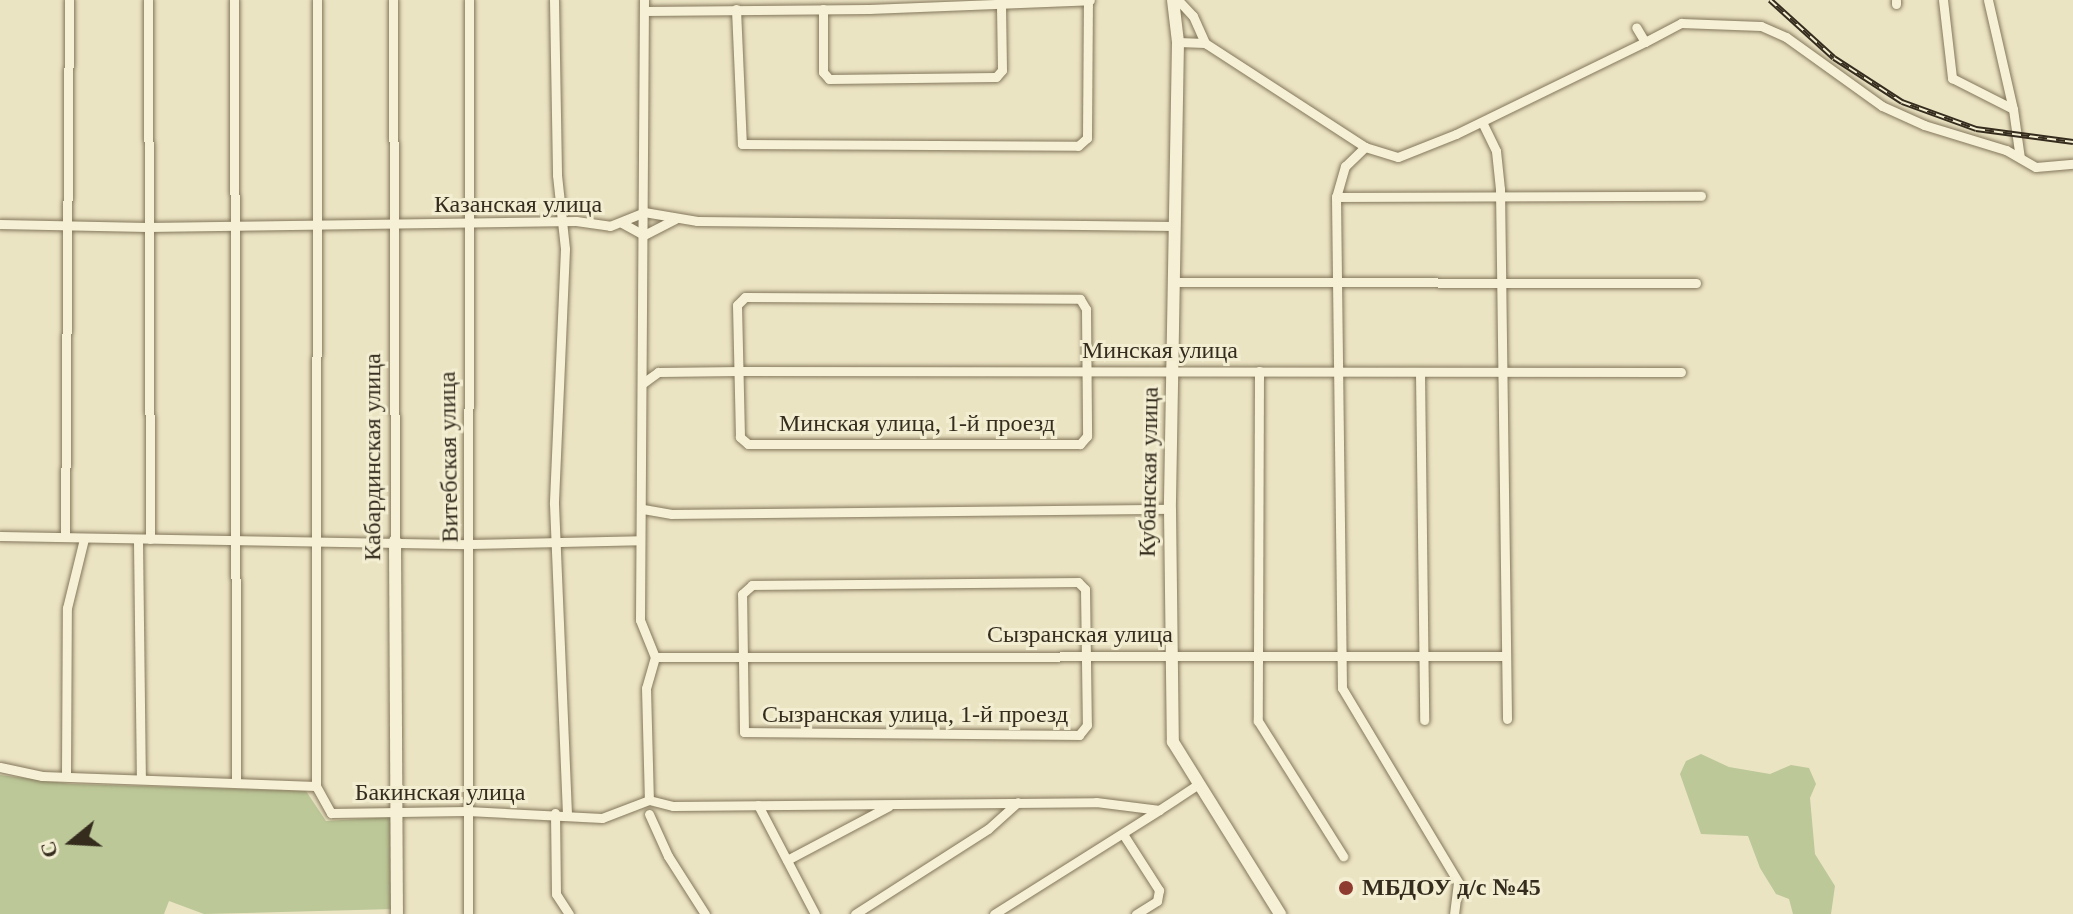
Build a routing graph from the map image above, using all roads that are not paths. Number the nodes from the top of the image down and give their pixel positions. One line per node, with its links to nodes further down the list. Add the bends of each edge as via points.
1 (69, 0): 33 (street)
2 (148, 0): 40 (street)
3 (234, 0): 37 (street)
4 (317, 0): 34 (street)
5 (393, 0): 38 (street, Кабардинская улица)
6 (469, 0): 35 (street, Витебская улица)
7 (554, 0): 36 (street, via 557,175)
8 (1175, 0): 18 (street, Кубанская улица); 20 (street, via 1193,16)
9 (1943, 0): 21 (street, via 1952,78)
10 (1988, 0): 21 (street)
11 (1089, 1): 14 (street); 15 (street, via 1087,138 1078,146 742,144)
12 (644, 5): 15 (street); 29 (street)
13 (868, 5): 14 (street); 16 (street)
14 (1001, 6): 16 (street, via 1002,70 996,77 829,79 823,72)
15 (736, 9): 16 (street)
16 (823, 9)
17 (1636, 27): 19 (street)
18 (1178, 42): 20 (street); 39 (street, Кубанская улица)
19 (1645, 42): 22 (street); 24 (street, via 1681,23 1761,26 1786,37 1882,106)
20 (1205, 43): 23 (street)
21 (2013, 109): 24 (street)
22 (1482, 122): 23 (street, via 1398,157); 26 (street, via 1496,151)
23 (1365, 147): 28 (street, via 1345,166)
24 (2020, 158): 25 (street, via 2036,167)
25 (2073, 164)
26 (1500, 194): 27 (street); 28 (street); 44 (street)
27 (1701, 196)
28 (1336, 197): 43 (street)
29 (644, 212): 30 (street); 31 (street, Казанская улица); 41 (street)
30 (675, 219): 39 (street); 41 (street)
31 (622, 223): 36 (street, Казанская улица); 41 (street)
32 (0, 224): 33 (street, Казанская улица)
33 (66, 224): 40 (street, Казанская улица); 58 (street)
34 (317, 224): 37 (street, Казанская улица); 38 (street, Казанская улица); 59 (street)
35 (467, 224): 36 (street, Казанская улица); 38 (street, Казанская улица); 67 (street, Витебская улица)
36 (564, 224): 66 (street, via 554,504)
37 (235, 225): 40 (street, Казанская улица); 64 (street)
38 (395, 226): 65 (street, Кабардинская улица)
39 (1175, 226): 42 (street, Кубанская улица)
40 (147, 227): 61 (street)
41 (644, 235): 54 (street)
42 (1174, 282): 43 (street); 49 (street, Кубанская улица)
43 (1340, 283): 44 (street); 51 (street)
44 (1500, 283): 45 (street); 46 (street)
45 (1696, 283)
46 (1500, 369): 52 (street, Минская улица); 53 (street, Минская улица); 72 (street)
47 (740, 371): 48 (street, Минская улица); 48 (street, Минская улица, 1-й проезд, via 740,437 748,444 1080,444 1087,436); 48 (street, Минская улица, 1-й проезд, via 737,305 745,297 1080,299 1086,309); 54 (street, Минская улица, via 658,372)
48 (1088, 371): 49 (street, Минская улица)
49 (1172, 371): 50 (street, Минская улица); 56 (street, Кубанская улица)
50 (1259, 371): 51 (street, Минская улица); 70 (street)
51 (1341, 372): 52 (street, Минская улица); 71 (street)
52 (1420, 372): 75 (street)
53 (1681, 372)
54 (643, 383): 55 (street)
55 (643, 509): 56 (street, via 672,514); 62 (street)
56 (1170, 509): 69 (street, Кубанская улица)
57 (0, 536): 58 (street)
58 (65, 536): 60 (street)
59 (320, 538): 64 (street); 65 (street); 83 (street)
60 (84, 539): 63 (street); 79 (street, via 67,608)
61 (150, 539): 63 (street); 64 (street)
62 (640, 540): 66 (street); 73 (street, via 640,620)
63 (138, 541): 80 (street)
64 (232, 541): 81 (street)
65 (395, 541): 67 (street); 92 (street, Кабардинская улица)
66 (558, 542): 67 (street); 94 (street)
67 (470, 544): 91 (street, Витебская улица)
68 (1085, 655): 69 (street, Сызранская улица); 74 (street, Сызранская улица); 74 (street, Сызранская улица, 1-й проезд, via 1085,589 1078,582 752,585 742,594); 74 (street, Сызранская улица, 1-й проезд, via 1087,725 1079,735 750,735 742,726)
69 (1171, 655): 70 (street, Сызранская улица); 82 (street, Кубанская улица, via 1173,742)
70 (1258, 655): 71 (street, Сызранская улица); 97 (street, via 1258,721)
71 (1341, 655): 75 (street, Сызранская улица); 108 (street, via 1342,688 1458,882)
72 (1505, 656): 75 (street, Сызранская улица); 76 (street)
73 (655, 657): 74 (street, Сызранская улица); 84 (street, via 646,688)
74 (741, 657)
75 (1424, 657): 77 (street)
76 (1507, 719)
77 (1424, 720)
78 (0, 767): 79 (street)
79 (66, 776): 80 (street)
80 (141, 779): 81 (street)
81 (236, 783): 83 (street)
82 (1197, 785): 90 (street); 107 (street, Кубанская улица)
83 (316, 786): 92 (street, Бакинская улица, via 331,813)
84 (649, 800): 86 (street, Бакинская улица); 89 (street)
85 (1018, 802): 88 (street); 90 (street, via 1096,802); 104 (street, via 988,829)
86 (639, 805): 94 (street, Бакинская улица, via 602,818); 95 (street)
87 (758, 805): 88 (street); 89 (street); 98 (street)
88 (893, 805): 98 (street)
89 (673, 806): 95 (street)
90 (1159, 810): 96 (street)
91 (467, 811): 92 (street, Бакинская улица); 93 (street, Бакинская улица); 100 (street, Витебская улица)
92 (396, 812): 99 (street, Кабардинская улица)
93 (555, 813): 94 (street, Бакинская улица); 101 (street, via 556,894)
94 (567, 814)
95 (649, 814): 102 (street)
96 (1123, 834): 105 (street); 106 (street, via 1159,890 1157,901)
97 (1343, 856)
98 (787, 860): 103 (street)
99 (397, 914)
100 (468, 914)
101 (569, 914)
102 (705, 914)
103 (815, 914)
104 (855, 914)
105 (994, 914)
106 (1136, 914)
107 (1280, 914)
108 (1454, 914)

